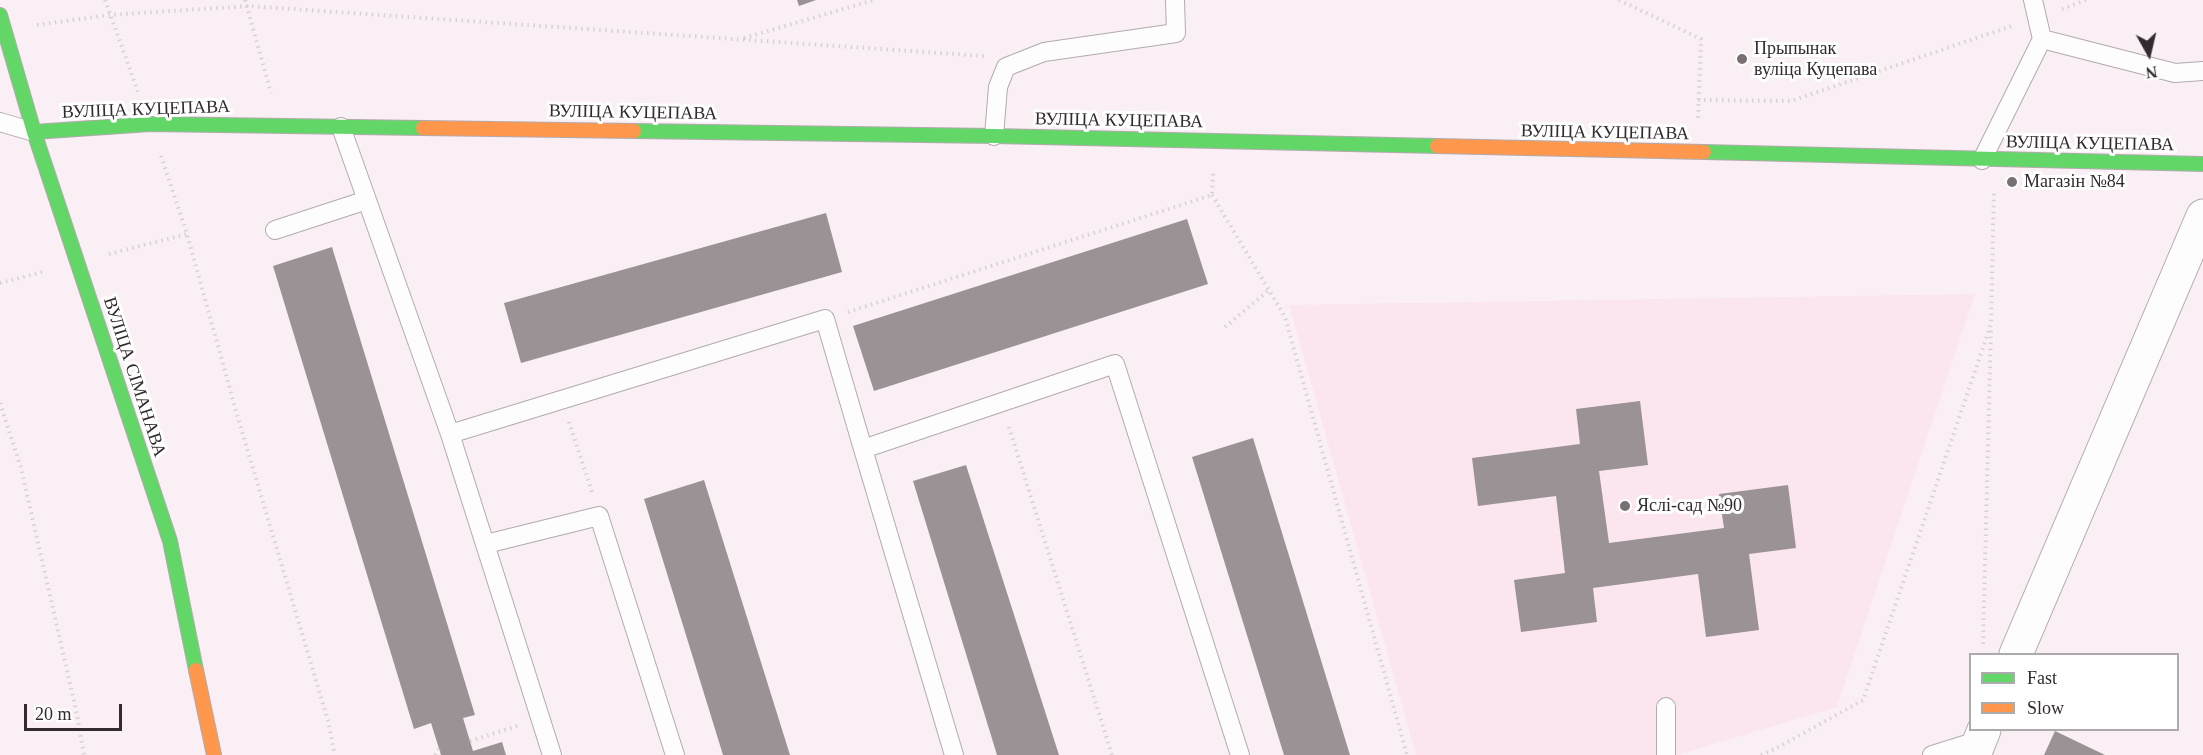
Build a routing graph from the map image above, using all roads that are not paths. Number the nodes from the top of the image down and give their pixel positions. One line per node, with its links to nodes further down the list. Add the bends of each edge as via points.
1 (1175, 0): 9 (lane, via 1176,33 1044,52 1006,68 998,87)
2 (2035, 9): 4 (lane)
3 (0, 15): 8 (main road, ВУЛІЦА СІМАНАВА)
4 (2042, 39): 5 (lane, via 2175,73); 10 (lane)
5 (2203, 71)
6 (0, 122): 8 (lane)
7 (341, 127): 8 (main road, ВУЛІЦА КУЦЕПАВА, via 150,124); 9 (main road, ВУЛІЦА КУЦЕПАВА); 12 (lane)
8 (34, 132): 21 (main road, ВУЛІЦА СІМАНАВА, via 170,541)
9 (994, 136): 10 (main road, ВУЛІЦА КУЦЕПАВА)
10 (1988, 160): 11 (main road, ВУЛІЦА КУЦЕПАВА)
11 (2203, 164)
12 (367, 200): 14 (lane); 15 (lane)
13 (2203, 216): 18 (street)
14 (275, 230)
15 (450, 434): 16 (lane, via 825,319); 17 (lane)
16 (863, 449): 24 (lane); 25 (lane, via 1115,364)
17 (486, 544): 22 (lane); 23 (lane, via 599,516)
18 (2016, 653)
19 (1666, 707): 26 (lane)
20 (1979, 741): 27 (lane)
21 (214, 755)
22 (552, 755)
23 (675, 755)
24 (954, 755)
25 (1240, 755)
26 (1666, 755)
27 (1932, 755)

